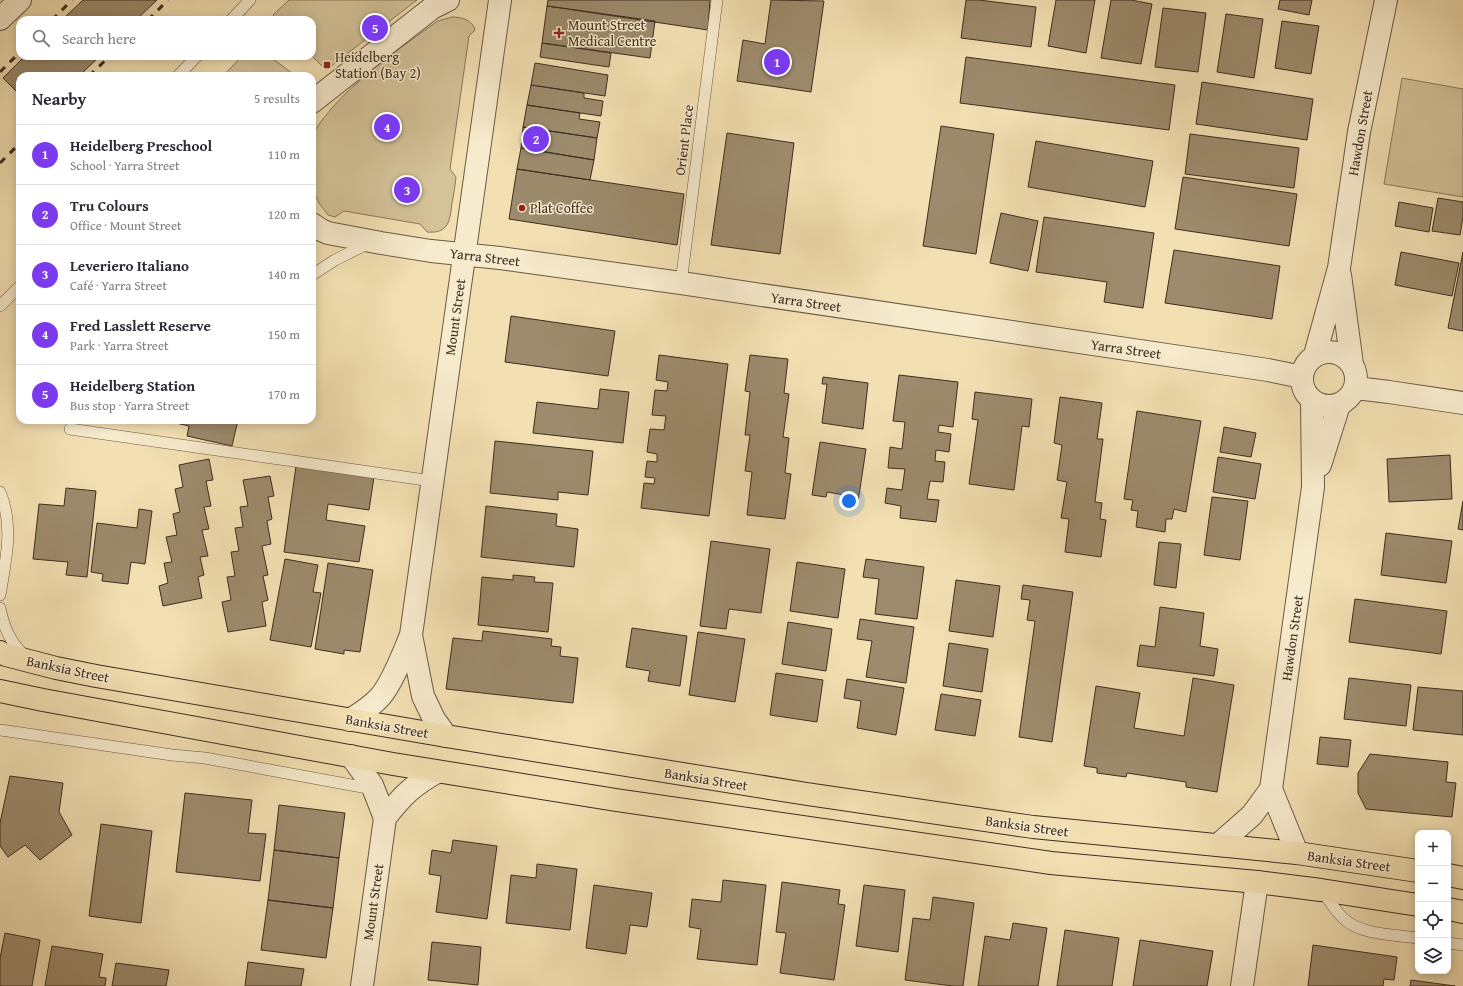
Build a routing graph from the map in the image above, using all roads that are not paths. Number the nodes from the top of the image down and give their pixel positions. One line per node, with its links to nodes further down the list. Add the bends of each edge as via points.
1 (20, 0): 8 (street)
2 (250, 0): 7 (lane)
3 (448, 0): 11 (street, via 432,8)
4 (500, 0): 14 (street, Mount Street)
5 (717, 0): 17 (lane, Orient Place)
6 (1386, 0): 15 (street, Hawdon Street, via 1359,132)
7 (235, 16)
8 (0, 19)
9 (193, 60): 10 (lane)
10 (182, 72)
11 (316, 99)
12 (316, 227): 13 (street, Yarra Street, via 328,233)
13 (371, 242): 14 (street, Yarra Street); 16 (lane)
14 (464, 255): 17 (street, Yarra Street); 28 (street, Mount Street)
15 (1339, 268): 20 (street, Hawdon Street); 21 (street, Hawdon Street)
16 (316, 272)
17 (681, 283): 22 (street, Yarra Street)
18 (16, 290): 19 (lane)
19 (0, 306)
20 (1315, 355): 21 (street, via 1331,351 1340,353); 22 (street, via 1303,368)
21 (1352, 364): 23 (street, via 1356,372)
22 (1302, 377): 24 (street, via 1304,390)
23 (1356, 388): 25 (street); 26 (street, via 1352,395)
24 (1312, 401): 26 (street, via 1320,405); 29 (street, Hawdon Street)
25 (1463, 403)
26 (1339, 405): 29 (street, Hawdon Street)
27 (70, 428): 28 (lane)
28 (432, 481): 33 (street, Mount Street)
29 (1313, 487): 43 (street, Hawdon Street)
30 (0, 492): 31 (lane, via 8,530)
31 (0, 595)
32 (0, 608): 35 (lane, via 4,628 12,643)
33 (411, 635): 37 (street, Mount Street, via 380,696 369,708); 39 (street, Mount Street, via 423,696)
34 (0, 652): 35 (highway, Banksia Street)
35 (35, 662): 37 (highway, Banksia Street, via 96,676)
36 (0, 691): 40 (highway)
37 (350, 720): 39 (highway, Banksia Street)
38 (0, 730): 42 (lane, via 206,758)
39 (446, 736): 45 (highway, Banksia Street, via 723,782 1033,827)
40 (351, 756): 41 (highway); 42 (street, Mount Street)
41 (437, 772): 44 (street, via 421,780 408,791); 50 (highway, via 1051,862)
42 (374, 789): 44 (street, Mount Street)
43 (1271, 789): 45 (street, Hawdon Street, via 1252,815); 46 (street)
44 (385, 818): 58 (street, Mount Street)
45 (1218, 845): 46 (highway, Banksia Street)
46 (1297, 853): 47 (highway, Banksia Street)
47 (1415, 871)
48 (1451, 876): 49 (highway)
49 (1463, 878)
50 (1257, 882): 51 (highway); 59 (street)
51 (1321, 890): 52 (highway); 55 (lane, via 1353,926)
52 (1415, 905)
53 (1451, 910): 54 (highway)
54 (1463, 912)
55 (1415, 938)
56 (1451, 943): 57 (lane)
57 (1463, 945)
58 (362, 986)
59 (1242, 986)

